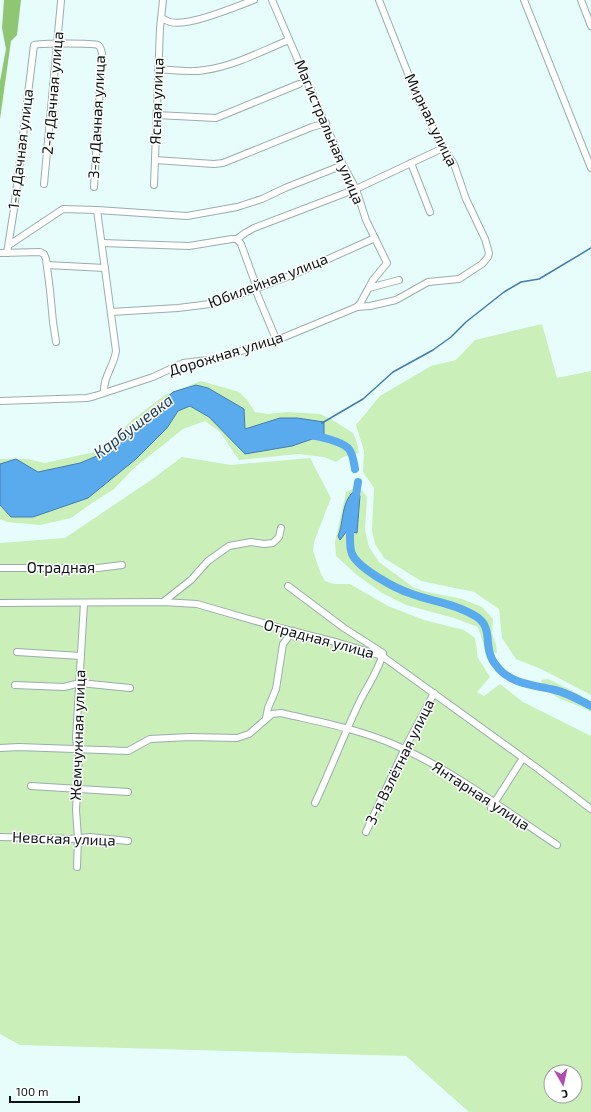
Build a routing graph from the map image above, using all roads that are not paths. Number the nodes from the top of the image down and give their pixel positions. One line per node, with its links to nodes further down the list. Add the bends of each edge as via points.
1 (163, 0): 8 (street, Ясная улица)
2 (254, 0): 8 (street, via 215,15 181,23)
3 (272, 0): 10 (street, Магистральная улица)
4 (379, 0): 16 (street, Мирная улица, via 418,99)
5 (524, 0): 20 (street)
6 (581, 0): 9 (street)
7 (61, 1): 11 (street, 2-я Дачная улица)
8 (161, 18): 12 (street, Ясная улица)
9 (591, 26)
10 (289, 40): 12 (street, via 233,63 203,71); 15 (street, Магистральная улица)
11 (57, 44): 21 (street, 2-я Дачная улица); 23 (street, 3-я Дачная улица, via 98,45 101,48); 30 (street, 1-я Дачная улица, via 34,45)
12 (158, 69): 14 (street, Ясная улица)
13 (299, 84): 14 (street, via 216,118)
14 (156, 115): 17 (street, Ясная улица)
15 (326, 123): 17 (street, via 223,163); 19 (street, Магистральная улица)
16 (443, 148): 18 (street); 38 (street, Мирная улица, via 454,164 466,199 485,239 488,258 459,279 428,282 396,300)
17 (155, 160): 22 (street, Ясная улица)
18 (411, 163): 24 (street); 26 (street)
19 (343, 165): 24 (street, Магистральная улица); 25 (street, via 237,207 187,216)
20 (591, 168)
21 (44, 184)
22 (154, 185)
23 (94, 186)
24 (356, 189): 27 (street, Магистральная улица); 28 (street, via 254,228)
25 (97, 210): 29 (street); 30 (street, via 63,209)
26 (430, 212)
27 (375, 238): 36 (street, Юбилейная улица, via 297,273); 37 (street, Магистральная улица, via 387,263)
28 (237, 239): 29 (street, via 189,246); 36 (street)
29 (102, 243): 34 (street)
30 (8, 245): 32 (street, 1-я Дачная улица)
31 (0, 253): 32 (street)
32 (7, 253): 33 (street, via 40,252 44,254)
33 (47, 265): 34 (street); 41 (street)
34 (105, 268): 39 (street)
35 (399, 280): 37 (street)
36 (256, 288): 39 (street, Юбилейная улица, via 195,307); 40 (street)
37 (369, 288): 38 (street)
38 (357, 307): 40 (street, Дорожная улица)
39 (111, 312): 42 (street, via 116,351 113,364 105,378)
40 (276, 339): 42 (street, Дорожная улица, via 216,359 182,363 153,377)
41 (56, 342)
42 (104, 392): 43 (street, Дорожная улица, via 88,398)
43 (0, 401)
44 (281, 528): 48 (street, via 279,537 273,543 251,542 229,546 208,561 191,580)
45 (122, 565): 46 (street, Отрадная, via 98,568)
46 (0, 568)
47 (288, 586): 54 (street, via 344,628 383,653)
48 (163, 602): 50 (street, Отрадная улица); 51 (street, Отрадная улица, via 197,604)
49 (0, 603): 50 (street, Отрадная улица)
50 (84, 603): 53 (street, Жемчужная улица)
51 (293, 631): 54 (street, Отрадная улица); 59 (street, via 283,644 276,688)
52 (17, 652): 53 (street)
53 (81, 656): 55 (street, Жемчужная улица)
54 (382, 656): 58 (street, Отрадная улица); 60 (street)
55 (80, 683): 56 (street, via 64,687); 57 (street); 62 (street, Жемчужная улица, via 76,739)
56 (15, 686)
57 (130, 688)
58 (434, 693): 63 (street, 3-я Взлётная улица); 64 (street, Отрадная улица)
59 (266, 718): 60 (street, Янтарная улица, via 281,713); 62 (street, via 249,734 237,738 150,739 128,751)
60 (348, 728): 63 (street, Янтарная улица); 69 (street)
61 (0, 748): 62 (street)
62 (78, 749): 66 (street, Жемчужная улица)
63 (404, 750): 68 (street, Янтарная улица, via 440,767); 72 (street, 3-я Взлётная улица)
64 (523, 758): 68 (street); 71 (street, Отрадная улица)
65 (31, 786): 66 (street)
66 (77, 790): 67 (street); 74 (street, Жемчужная улица)
67 (128, 792)
68 (495, 802): 70 (street); 76 (street, Янтарная улица)
69 (315, 803)
70 (491, 808)
71 (591, 810)
72 (366, 832)
73 (0, 837): 74 (street, Невская улица)
74 (78, 838): 75 (street, Невская улица); 77 (street, Жемчужная улица)
75 (128, 841)
76 (557, 845)
77 (77, 867)

